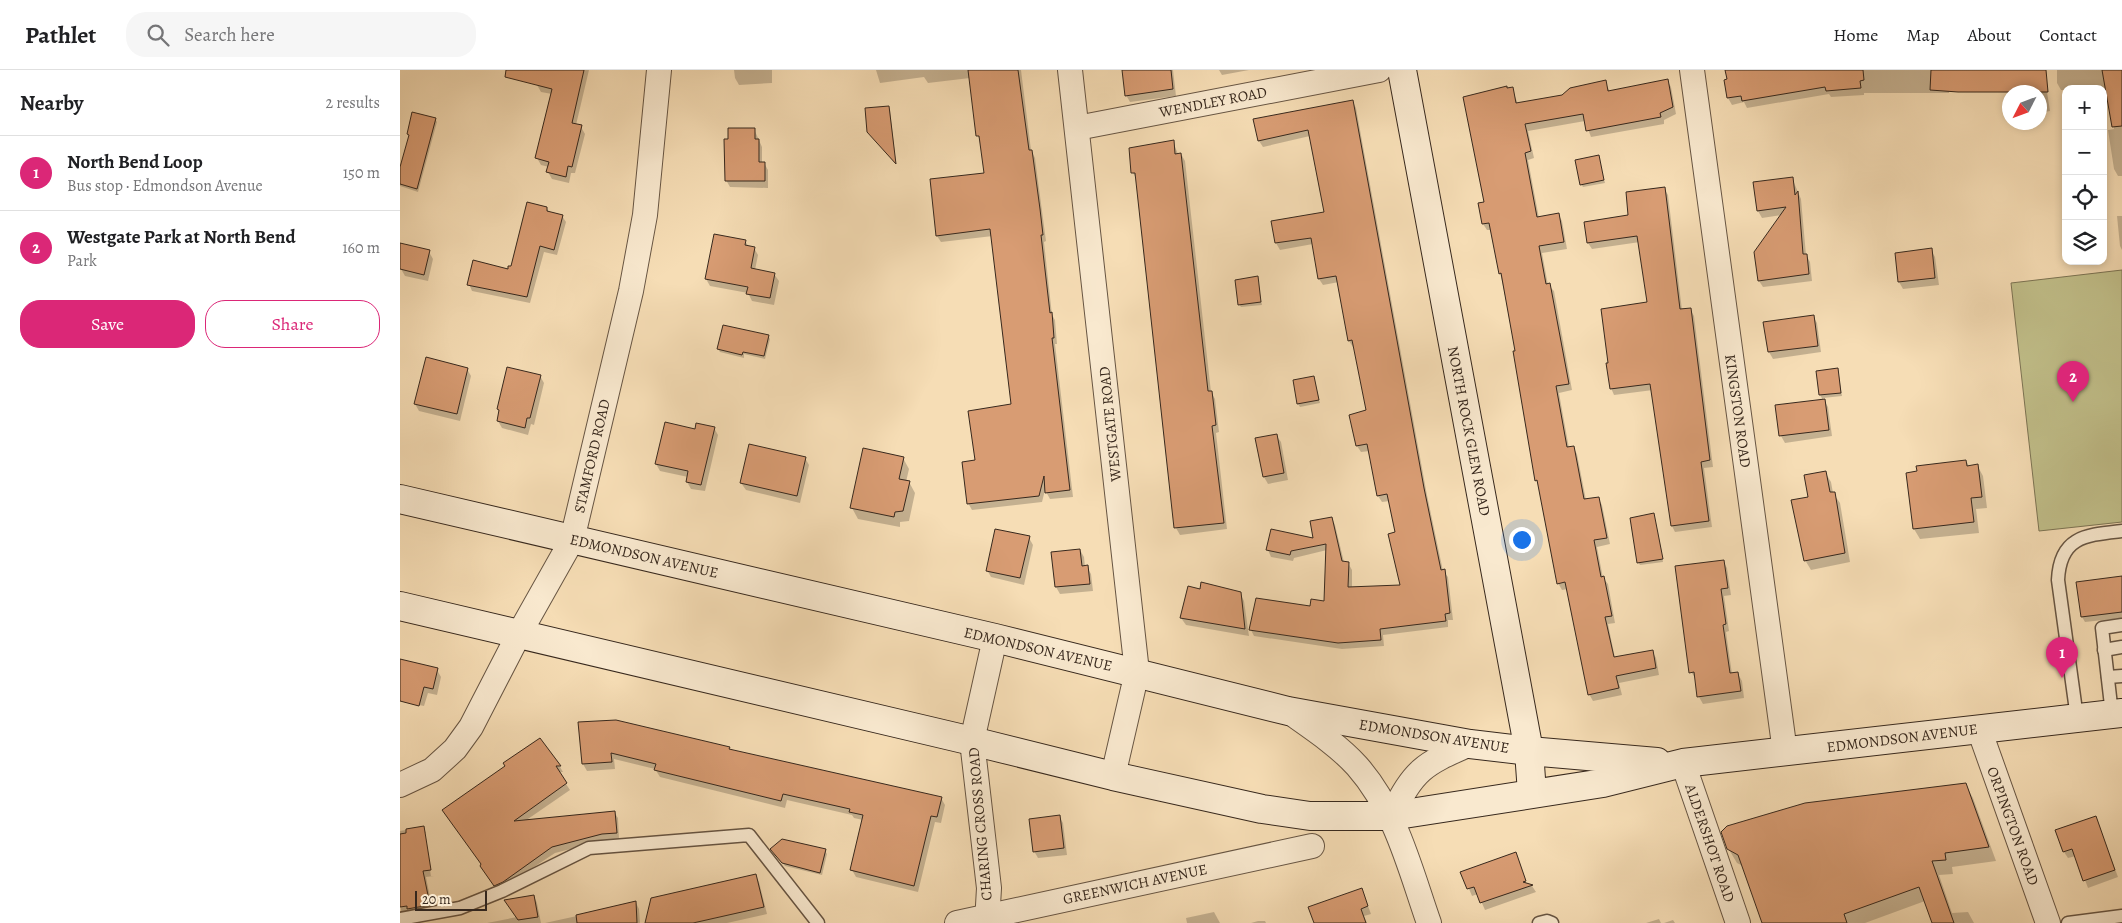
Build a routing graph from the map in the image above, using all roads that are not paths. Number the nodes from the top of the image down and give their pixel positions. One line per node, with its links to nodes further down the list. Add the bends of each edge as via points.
1 (659, 70): 9 (street, STAMFORD ROAD, via 645,215 631,292)
2 (1070, 70): 6 (street, WESTGATE ROAD)
3 (1380, 70): 6 (street, WENDLEY ROAD)
4 (1402, 70): 25 (main road, NORTH ROCK GLEN ROAD)
5 (1692, 70): 26 (street, KINGSTON ROAD)
6 (1077, 128): 16 (street, WESTGATE ROAD)
7 (400, 498): 9 (main road, EDMONDSON AVENUE)
8 (2122, 531): 21 (lane, via 2076,540 2058,563)
9 (572, 540): 12 (street, STAMFORD ROAD); 13 (main road, EDMONDSON AVENUE)
10 (400, 606): 12 (main road, EDMONDSON AVENUE)
11 (2122, 625): 15 (lane, via 2102,628)
12 (519, 634): 23 (main road, EDMONDSON AVENUE); 29 (street, STAMFORD ROAD, via 471,727 455,749 432,770)
13 (995, 638): 16 (main road, EDMONDSON AVENUE); 23 (street, CHARING CROSS ROAD)
14 (2122, 647): 15 (lane)
15 (2104, 650): 18 (lane)
16 (1138, 672): 19 (main road, EDMONDSON AVENUE); 28 (street, WESTGATE ROAD)
17 (2122, 676): 18 (lane)
18 (2108, 677): 20 (lane)
19 (1288, 711): 24 (main road, EDMONDSON AVENUE); 31 (street, via 1357,766)
20 (2117, 714): 21 (main road, EDMONDSON AVENUE)
21 (2077, 718): 22 (main road, EDMONDSON AVENUE)
22 (1979, 730): 26 (main road, EDMONDSON AVENUE); 42 (street, ORPINGTON ROAD)
23 (972, 741): 28 (main road, EDMONDSON AVENUE); 35 (street, CHARING CROSS ROAD, via 989,888)
24 (1470, 744): 25 (main road, EDMONDSON AVENUE); 31 (street, via 1435,759 1419,770 1406,786)
25 (1529, 751): 27 (main road, EDMONDSON AVENUE); 30 (main road, NORTH ROCK GLEN ROAD)
26 (1785, 752): 27 (main road, EDMONDSON AVENUE)
27 (1683, 764): 30 (main road, EDMONDSON AVENUE, via 1603,783); 41 (street, ALDERSHOT ROAD)
28 (1113, 776): 31 (main road, EDMONDSON AVENUE, via 1310,816)
29 (400, 784)
30 (1532, 793): 31 (main road, EDMONDSON AVENUE)
31 (1391, 816): 38 (street)
32 (1312, 846): 35 (street, GREENWICH AVENUE)
33 (2122, 916): 43 (lane)
34 (400, 919): 36 (lane, via 460,908 502,892 589,848 749,835)
35 (987, 920): 37 (street, GREENWICH AVENUE)
36 (818, 923)
37 (957, 923)
38 (1429, 923)
39 (1539, 923): 40 (lane, via 1547,920)
40 (1552, 923)
41 (1738, 923)
42 (2048, 923)
43 (2068, 923)

